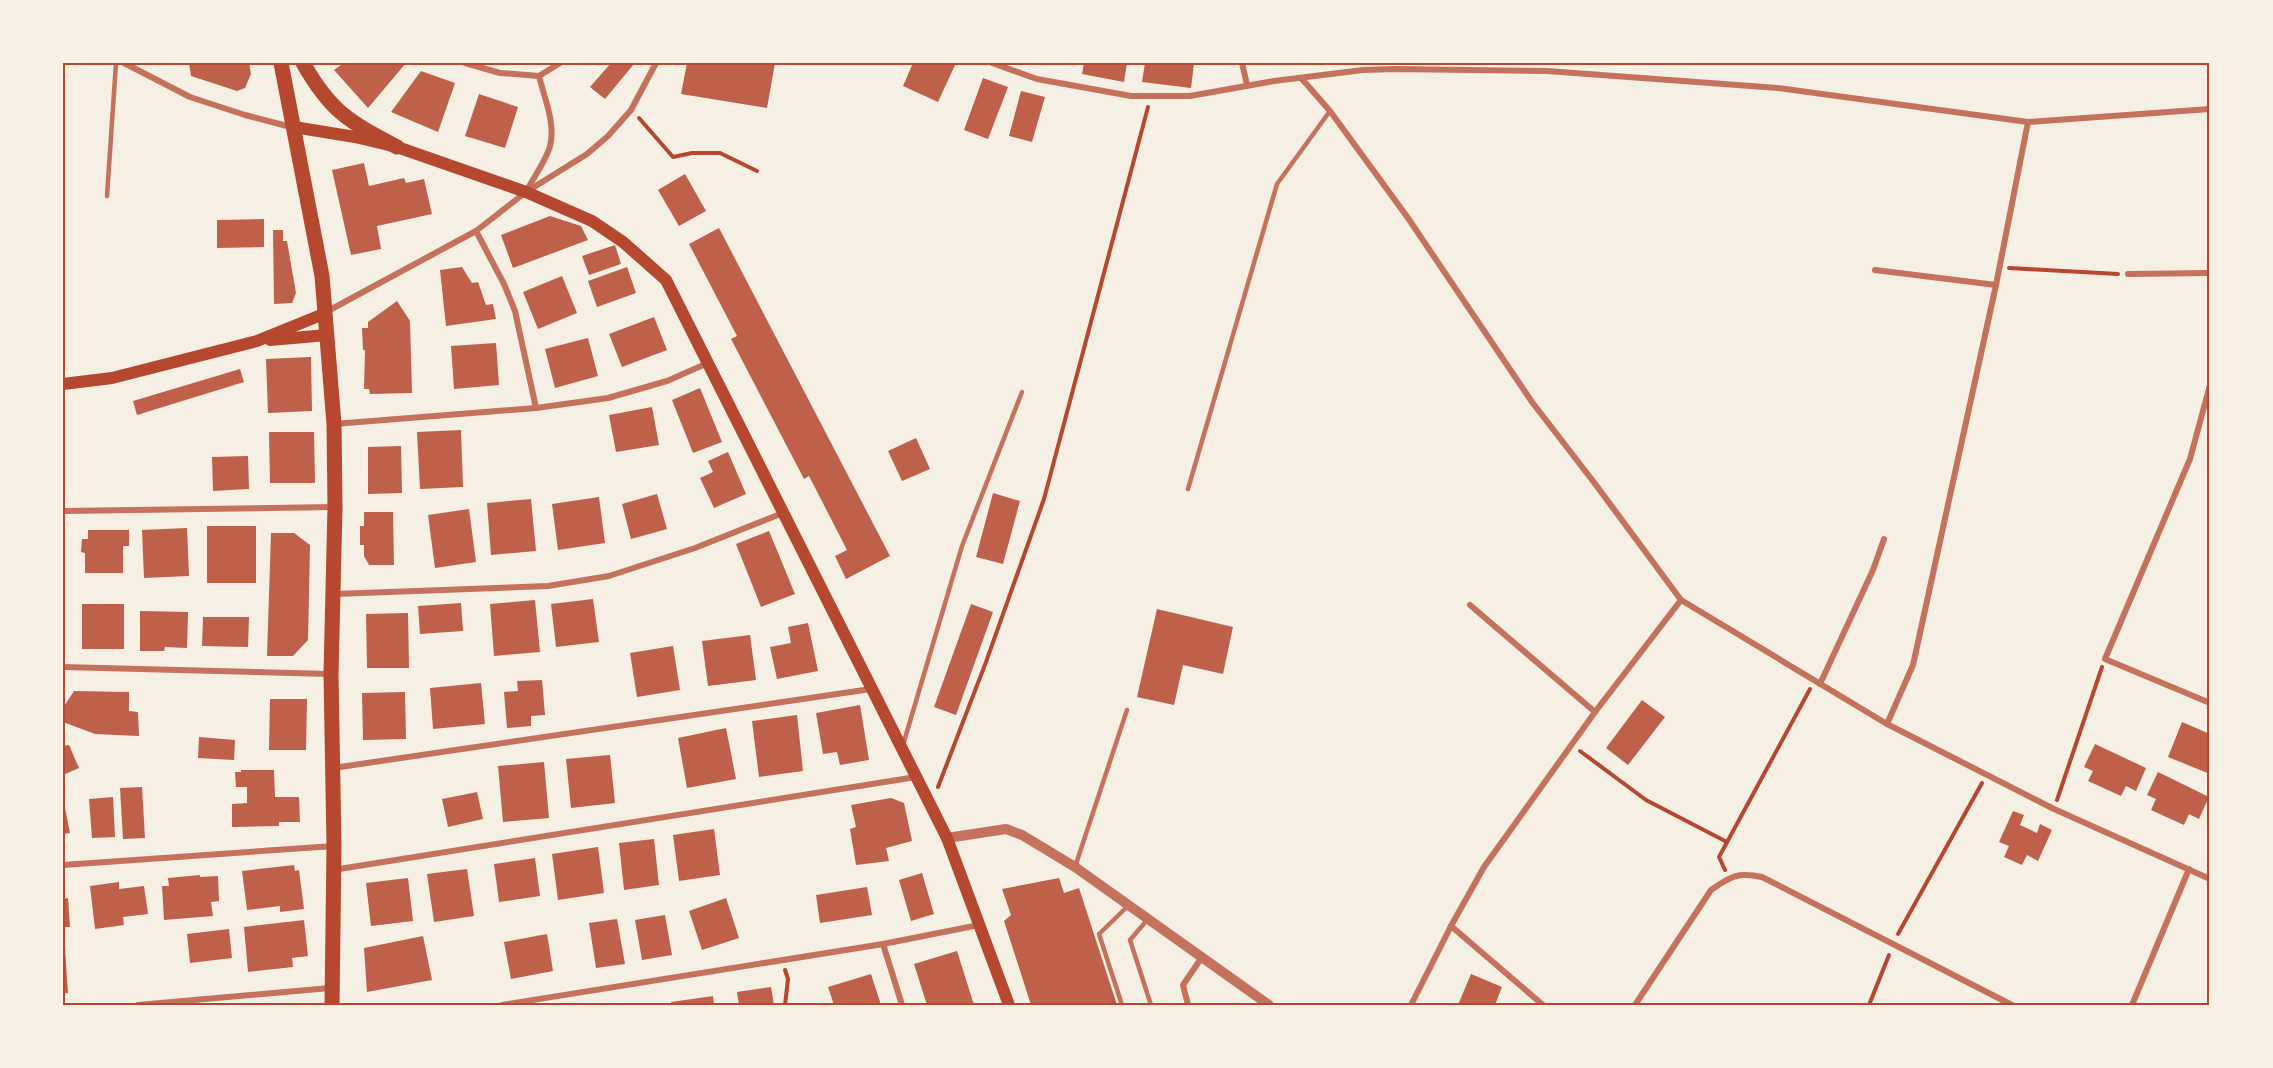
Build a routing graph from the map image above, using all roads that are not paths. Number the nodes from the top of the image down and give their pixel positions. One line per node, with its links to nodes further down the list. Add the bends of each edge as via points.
1 (116, 63): 21 (lane)
2 (124, 63): 18 (street, via 190,98)
3 (281, 63): 18 (main road)
4 (303, 63): 19 (main road, via 335,109 352,123)
5 (465, 63): 12 (street, via 500,73)
6 (560, 63): 12 (street)
7 (656, 63): 20 (street, via 631,110 608,136 587,154)
8 (992, 63): 14 (street, via 1037,79 1099,92 1190,96)
9 (1242, 63): 14 (street)
10 (1548, 63): 11 (street)
11 (1547, 71): 13 (street, via 1363,70); 17 (street, via 1778,88)
12 (539, 76): 20 (street, via 551,127 550,147)
13 (1302, 79): 14 (street); 16 (street)
14 (1247, 85)
15 (2210, 109): 17 (street)
16 (1330, 111): 36 (lane, via 1277,184); 42 (street, via 1408,218 1532,402)
17 (2028, 122): 26 (street)
18 (294, 128): 19 (main road); 27 (main road)
19 (397, 147): 20 (main road)
20 (525, 192): 22 (street); 30 (main road, via 592,221 644,259 666,280)
21 (106, 196)
22 (476, 231): 27 (street); 34 (street, via 515,311)
23 (1875, 270): 26 (street)
24 (2210, 273): 25 (street)
25 (2128, 274)
26 (1996, 285): 51 (street, via 1913,665)
27 (326, 313): 28 (main road); 29 (main road)
28 (327, 335): 29 (main road); 35 (main road)
29 (257, 341): 31 (main road, via 112,378)
30 (708, 363): 34 (street, via 667,381 608,398); 39 (main road)
31 (63, 384)
32 (2210, 385): 48 (street, via 2190,459 2104,659)
33 (1022, 392): 52 (lane, via 962,546)
34 (536, 408): 35 (street)
35 (333, 424): 37 (main road)
36 (1188, 489)
37 (335, 507): 38 (street); 41 (main road)
38 (63, 511)
39 (784, 512): 41 (street, via 695,548 609,576 548,586); 47 (main road)
40 (1884, 539): 46 (street, via 1873,570)
41 (334, 594): 45 (main road)
42 (1681, 600): 46 (street); 50 (street)
43 (1470, 605): 50 (street)
44 (63, 667): 45 (street)
45 (331, 674): 53 (main road)
46 (1817, 682): 51 (street)
47 (871, 689): 52 (main road); 53 (street)
48 (2210, 703)
49 (1127, 710): 58 (lane)
50 (1595, 712): 65 (street, via 1484,867)
51 (1887, 724): 59 (street, via 2054,809)
52 (902, 747): 54 (main road)
53 (332, 768): 56 (main road)
54 (918, 777): 55 (main road); 60 (street)
55 (947, 838): 58 (street, via 1006,829); 64 (main road)
56 (333, 846): 57 (street); 60 (main road)
57 (63, 865)
58 (1075, 867): 62 (street)
59 (2189, 869): 61 (street); 82 (street)
60 (333, 870): 68 (main road)
61 (2210, 879)
62 (1128, 905): 63 (street); 74 (lane, via 1099,934)
63 (1148, 919): 67 (street); 75 (lane, via 1130,940)
64 (980, 924): 66 (street); 73 (main road)
65 (1451, 926): 78 (street); 79 (street)
66 (884, 944): 71 (street); 72 (street)
67 (1202, 957): 76 (street, via 1183,985); 77 (street)
68 (331, 988): 69 (street); 70 (main road)
69 (138, 1005)
70 (332, 1005)
71 (502, 1005)
72 (902, 1005)
73 (1009, 1005)
74 (1122, 1005)
75 (1151, 1005)
76 (1188, 1005)
77 (1269, 1005)
78 (1411, 1005)
79 (1543, 1005)
80 (1635, 1005): 81 (street, via 1711,890 1728,878 1745,873 1762,877)
81 (2012, 1005)
82 (2132, 1005)

